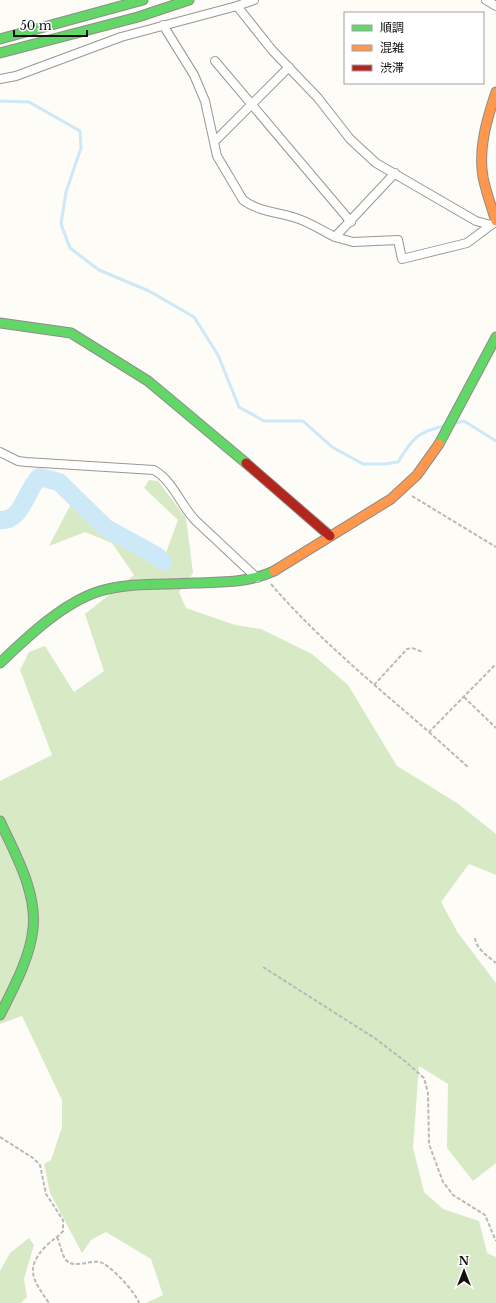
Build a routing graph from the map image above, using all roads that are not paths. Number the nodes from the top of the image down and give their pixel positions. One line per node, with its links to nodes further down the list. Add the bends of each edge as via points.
1 (143, 0): 8 (main road)
2 (189, 0): 9 (main road)
3 (254, 0): 5 (street)
4 (486, 0): 6 (street)
5 (237, 6): 7 (street); 13 (street)
6 (496, 6)
7 (164, 25): 14 (street, via 121,37 16,76); 17 (street, via 194,75 205,101)
8 (0, 39)
9 (50, 41): 10 (main road); 11 (main road)
10 (0, 53)
11 (0, 61)
12 (215, 61): 16 (street)
13 (289, 67): 16 (street); 18 (street, via 318,98 350,140 376,163)
14 (0, 79)
15 (496, 92): 20 (main road, via 484,137 482,160)
16 (252, 105): 17 (street); 19 (street)
17 (214, 142): 21 (street, via 217,156 243,200 256,209 298,218)
18 (395, 173): 19 (street); 20 (street, via 476,222)
19 (351, 222): 21 (street)
20 (494, 223): 21 (street, via 467,243 402,259 398,240 353,242)
21 (335, 237)
22 (0, 323): 25 (main road, via 71,332 148,382 213,434)
23 (496, 337): 25 (main road, via 455,416 422,468 404,489)
24 (0, 452): 26 (street, via 26,462 154,470 168,481 195,520)
25 (330, 536): 26 (main road, via 286,565)
26 (260, 577): 27 (main road, via 243,581 131,586 101,591 69,606 30,634)
27 (0, 663)
28 (0, 821): 29 (main road, via 30,896 33,920 30,943)
29 (0, 1015)

